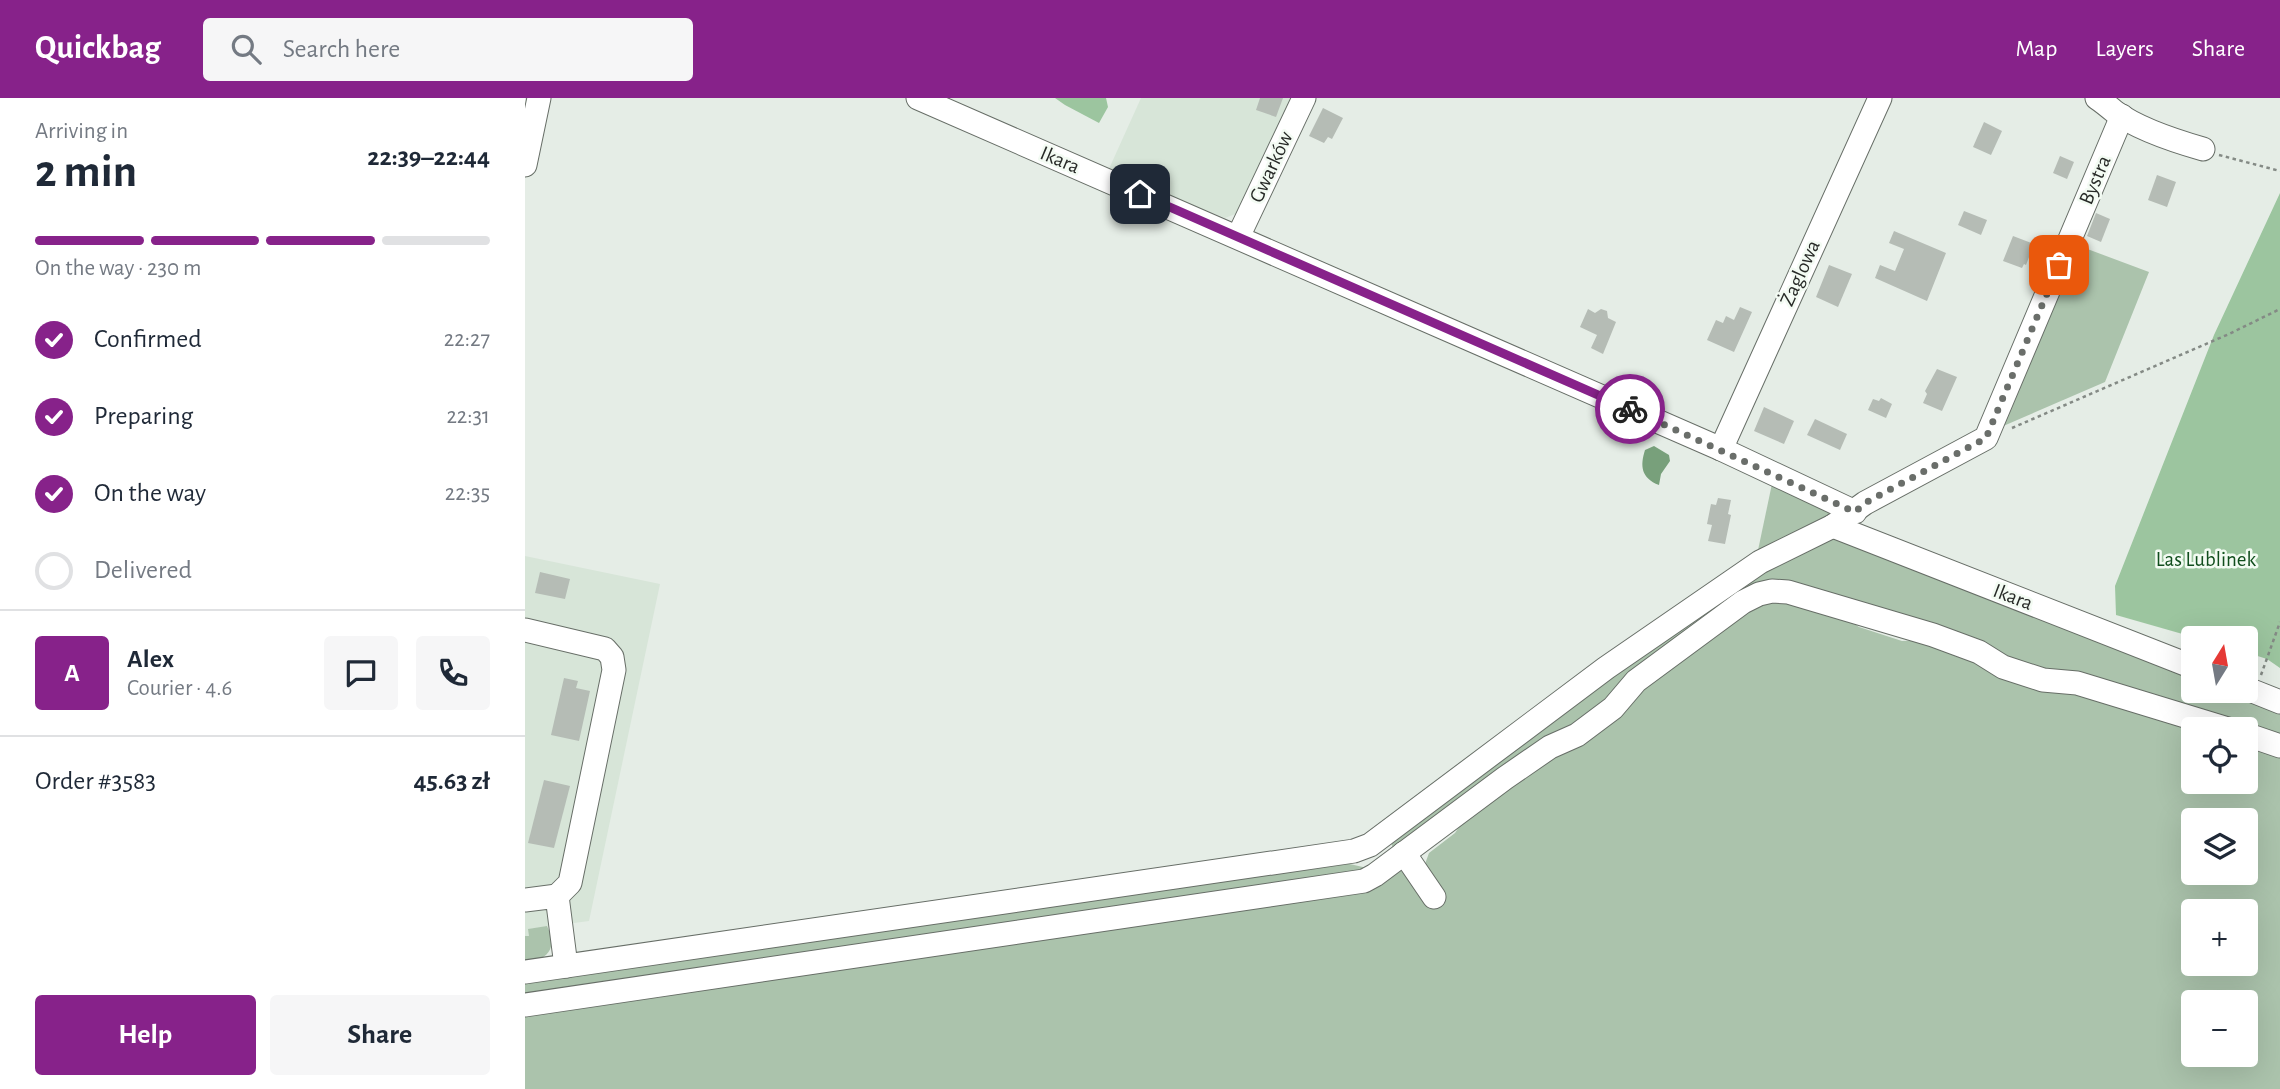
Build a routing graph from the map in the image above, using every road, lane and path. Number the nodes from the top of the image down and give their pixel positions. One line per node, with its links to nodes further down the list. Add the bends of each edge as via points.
1 (539, 98): 8 (street)
2 (918, 98): 10 (street, Ikara)
3 (1304, 98): 10 (street, Gwarków)
4 (1880, 98): 13 (street, Żaglowa)
5 (2097, 98): 6 (street)
6 (2122, 116): 7 (street); 12 (street, Bystra)
7 (2203, 149): 9 (path)
8 (525, 165)
9 (2280, 171)
10 (1238, 237): 13 (street, Ikara)
11 (2280, 309): 12 (path)
12 (1986, 438): 14 (street)
13 (1721, 449): 14 (street, Ikara)
14 (1855, 512): 15 (street)
15 (1833, 526): 18 (street, Ikara); 25 (street, via 1760,562 1606,668)
16 (2280, 622): 19 (path)
17 (525, 631): 27 (street, via 605,649 614,670 570,883)
18 (2181, 662)
19 (2258, 672)
20 (2258, 693): 21 (street)
21 (2280, 702)
22 (2188, 717): 26 (street, via 2077,683 2043,680 1933,635 1837,606 1788,592 1759,594 1636,681 1613,708 1577,735 1550,747)
23 (2258, 738): 24 (street)
24 (2280, 746)
25 (1370, 845): 26 (street); 30 (street, via 1354,851)
26 (1395, 859): 28 (street); 32 (street, via 1370,878 1353,884)
27 (557, 895): 29 (street); 30 (street)
28 (1434, 897)
29 (525, 900)
30 (566, 966): 31 (street)
31 (525, 972)
32 (525, 1005)

